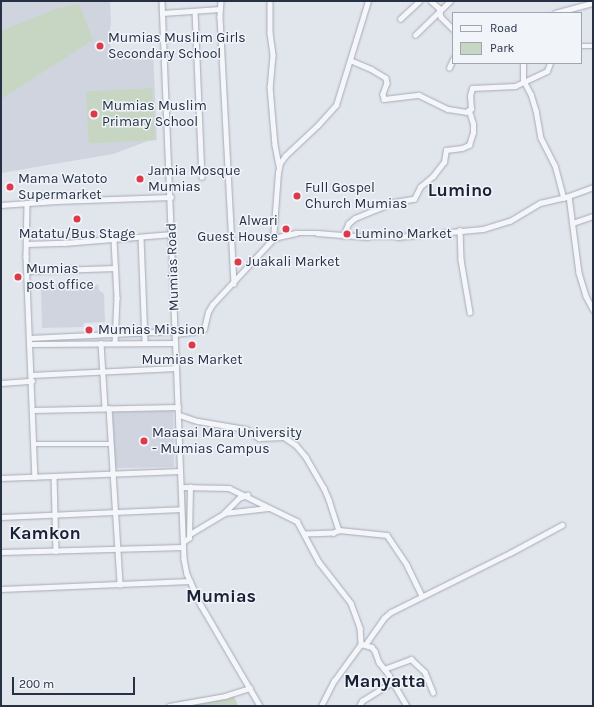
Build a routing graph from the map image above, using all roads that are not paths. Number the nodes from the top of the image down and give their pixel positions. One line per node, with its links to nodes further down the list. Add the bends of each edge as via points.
1 (162, 1): 13 (street, Mumias Road)
2 (222, 1): 9 (street)
3 (270, 1): 26 (street, via 273,55 270,87)
4 (368, 1): 19 (street)
5 (418, 1): 14 (street)
6 (430, 1): 11 (street)
7 (450, 1): 11 (street)
8 (593, 3): 12 (street)
9 (220, 8): 10 (street); 44 (street)
10 (195, 11): 13 (street); 27 (street)
11 (439, 12): 15 (street); 16 (street)
12 (560, 12)
13 (162, 13): 29 (street, Mumias Road)
14 (400, 19)
15 (452, 29)
16 (415, 35)
17 (582, 46): 18 (street)
18 (593, 46)
19 (350, 60): 25 (street, via 386,78 384,99 419,95 448,109); 26 (street, via 334,108 285,156)
20 (452, 61): 23 (street)
21 (523, 64): 24 (street)
22 (550, 64): 24 (street, via 547,70)
23 (449, 68)
24 (523, 81): 25 (street, via 508,88 472,88 472,108); 30 (street, via 531,94 541,138 555,165)
25 (469, 112): 37 (street, via 473,134 469,144 462,148 446,150 444,162 420,187 414,199 394,202 355,218)
26 (279, 166): 39 (street)
27 (202, 177)
28 (593, 187): 30 (street)
29 (171, 197): 31 (street); 36 (street, Mumias Road)
30 (566, 197): 34 (street); 35 (street, via 540,203 501,224 483,229)
31 (27, 203): 32 (street); 41 (street)
32 (1, 206)
33 (593, 216): 34 (street)
34 (573, 222): 45 (street, via 579,273)
35 (460, 230): 37 (street, via 397,237); 46 (street, via 461,260)
36 (172, 234): 38 (street); 47 (street, Mumias Road)
37 (343, 236): 39 (street, via 296,233)
38 (141, 237): 40 (street); 49 (street)
39 (273, 239): 44 (street)
40 (114, 240): 41 (street); 42 (street)
41 (26, 244): 43 (street)
42 (115, 268): 43 (street); 48 (street)
43 (27, 271): 50 (street)
44 (234, 284): 47 (street, via 211,307 204,329)
45 (593, 310)
46 (470, 312)
47 (175, 332): 49 (street); 54 (street, Mumias Road)
48 (116, 333): 49 (street); 50 (street); 52 (street)
49 (145, 333): 53 (street)
50 (29, 338): 55 (street)
51 (101, 343): 52 (street); 55 (street); 57 (street)
52 (115, 343): 53 (street)
53 (145, 343): 54 (street)
54 (175, 343): 56 (street, Mumias Road)
55 (30, 344): 58 (street)
56 (176, 368): 57 (street); 61 (street, Mumias Road)
57 (103, 372): 58 (street); 62 (street)
58 (31, 375): 59 (street)
59 (32, 381): 60 (street); 63 (street)
60 (1, 383)
61 (178, 407): 62 (street); 64 (street, Mumias Road)
62 (107, 408): 63 (street); 66 (street)
63 (33, 410): 65 (street)
64 (179, 415): 67 (street, Mumias Road); 82 (street, via 246,429 259,438 280,436 293,442 324,488)
65 (34, 444): 66 (street); 70 (street)
66 (110, 444): 68 (street)
67 (180, 471): 68 (street); 72 (street, Mumias Road)
68 (112, 474): 69 (street); 77 (street)
69 (54, 476): 70 (street); 79 (street)
70 (35, 477): 71 (street)
71 (1, 478)
72 (181, 487): 73 (street); 76 (street, Mumias Road)
73 (190, 487): 74 (street, via 229,488); 83 (street)
74 (247, 495): 75 (street); 78 (street, via 239,498)
75 (270, 508): 78 (street); 84 (street, via 297,521)
76 (181, 510): 77 (street); 85 (street, Mumias Road)
77 (115, 513): 79 (street); 86 (street)
78 (222, 514): 83 (street)
79 (55, 515): 80 (street); 87 (street)
80 (1, 517)
81 (562, 525): 92 (street)
82 (339, 530): 84 (street, via 334,533); 92 (street, via 387,535 407,565)
83 (190, 534): 85 (street, via 189,540)
84 (305, 534): 93 (street, via 322,566 351,603)
85 (183, 544): 86 (street); 89 (street, Mumias Road)
86 (117, 549): 87 (street); 90 (street)
87 (56, 550): 88 (street)
88 (1, 552)
89 (190, 581): 90 (street); 96 (street, Mumias Road, via 211,625)
90 (120, 585): 91 (street)
91 (1, 589)
92 (422, 596): 93 (street, via 387,615)
93 (363, 645): 94 (street, via 372,647); 100 (street, via 334,681)
94 (384, 669): 95 (street); 97 (street, via 411,659 425,672)
95 (392, 682): 101 (street, via 362,701); 102 (street)
96 (250, 688): 98 (street, via 225,696); 99 (street, Mumias Road)
97 (433, 692)
98 (168, 706)
99 (260, 706)
100 (321, 706)
101 (359, 706)
102 (407, 706)

